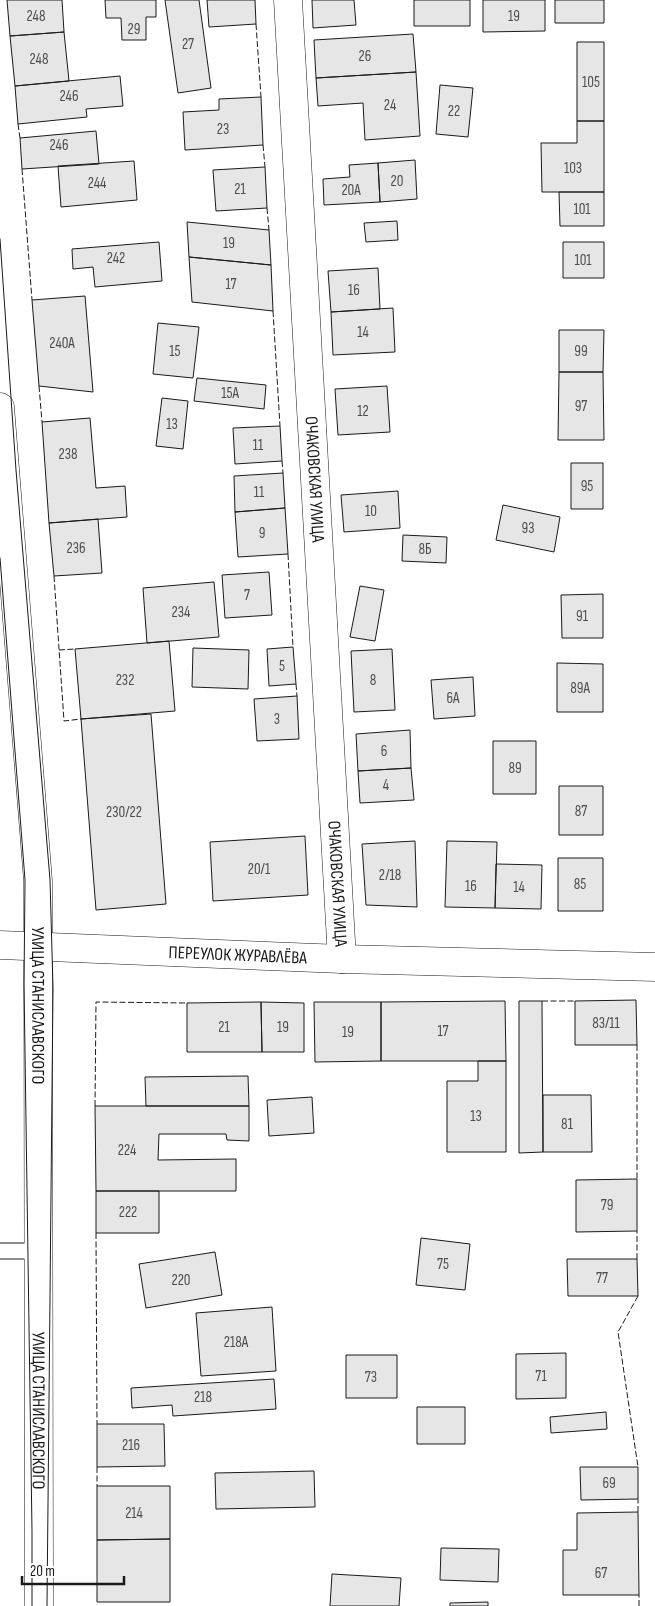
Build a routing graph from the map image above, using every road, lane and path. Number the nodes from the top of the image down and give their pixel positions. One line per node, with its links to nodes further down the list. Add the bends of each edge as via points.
1 (288, 0): 5 (street, ОЧАКОВСКАЯ УЛИЦА)
2 (0, 406): 4 (street, УЛИЦА СТАНИСЛАВСКОГО, via 38,881)
3 (0, 945): 4 (street, ПЕРЕУЛОК ЖУРАВЛЁВА)
4 (37, 946): 5 (street, ПЕРЕУЛОК ЖУРАВЛЁВА); 8 (street, УЛИЦА СТАНИСЛАВСКОГО)
5 (342, 959): 6 (street, ПЕРЕУЛОК ЖУРАВЛЁВА)
6 (655, 967)
7 (0, 1251): 8 (lane)
8 (39, 1251): 9 (street, УЛИЦА СТАНИСЛАВСКОГО)
9 (39, 1606)

